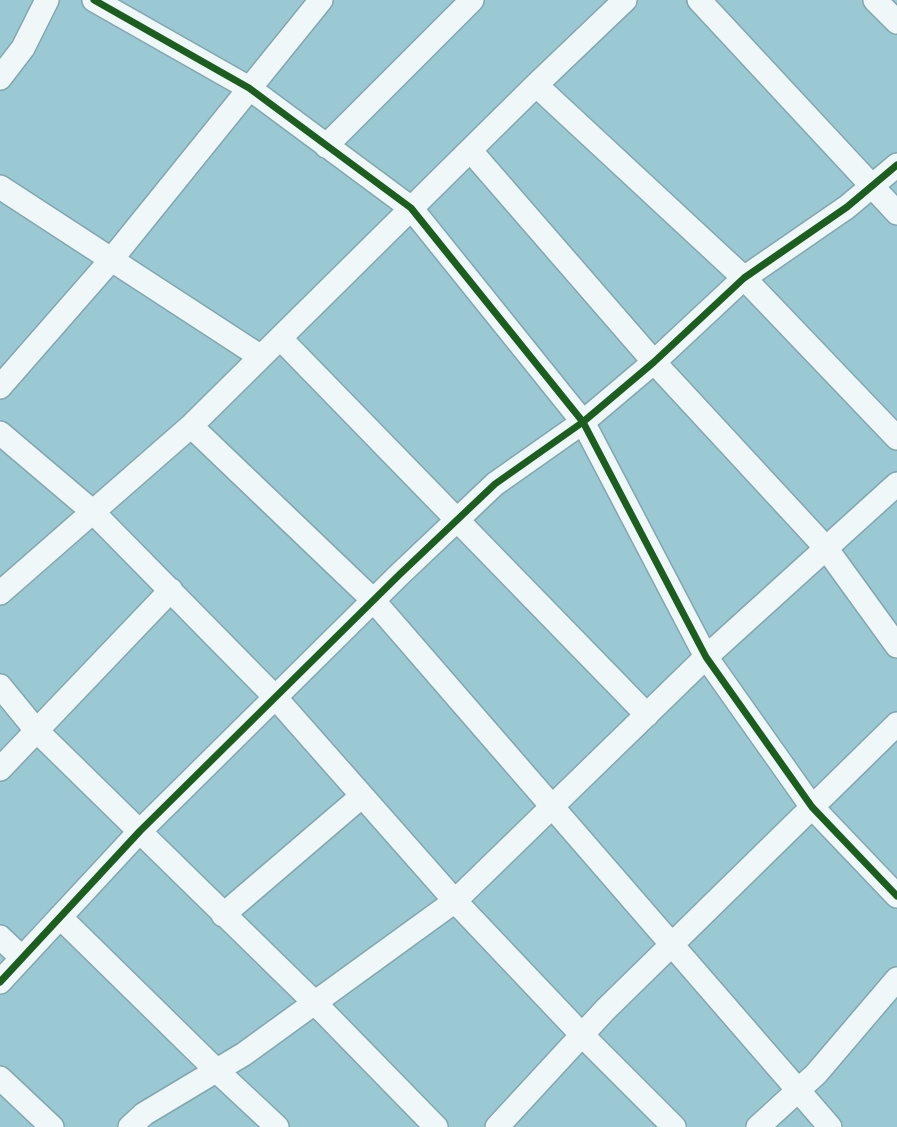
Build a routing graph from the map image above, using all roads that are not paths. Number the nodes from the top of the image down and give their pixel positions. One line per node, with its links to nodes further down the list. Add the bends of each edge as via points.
1 (47, 0): 9 (street, via 23,48)
2 (94, 0): 11 (street)
3 (321, 0): 11 (street)
4 (472, 0): 12 (street)
5 (625, 0): 10 (street)
6 (699, 0): 15 (street)
7 (875, 0): 8 (street)
8 (897, 22)
9 (0, 78)
10 (536, 85): 13 (street); 20 (street)
11 (249, 88): 12 (street); 19 (street)
12 (326, 146): 17 (street)
13 (470, 150): 17 (street); 23 (street)
14 (897, 165): 15 (street)
15 (872, 186): 18 (street); 20 (street)
16 (0, 187): 19 (street)
17 (411, 208): 21 (street); 25 (street)
18 (897, 213)
19 (111, 260): 22 (street); 24 (street)
20 (744, 278): 23 (street); 28 (street)
21 (280, 338): 22 (street); 31 (street)
22 (261, 357): 26 (street)
23 (654, 362): 25 (street); 32 (street)
24 (0, 387)
25 (583, 422): 31 (street, via 495,485); 37 (street)
26 (191, 426): 30 (street); 35 (street)
27 (0, 433): 30 (street)
28 (897, 438)
29 (897, 484): 32 (street)
30 (92, 511): 33 (street); 34 (street)
31 (457, 520): 35 (street); 40 (street)
32 (826, 548): 36 (street); 37 (street)
33 (171, 590): 39 (street); 42 (street)
34 (0, 593)
35 (373, 600): 39 (street); 45 (street)
36 (897, 646)
37 (706, 657): 40 (street); 46 (street)
38 (0, 686): 42 (street)
39 (275, 697): 44 (street); 47 (street)
40 (647, 715): 45 (street)
41 (897, 724): 46 (street)
42 (36, 730): 43 (street); 47 (street)
43 (0, 769)
44 (362, 796): 49 (street); 50 (street)
45 (553, 807): 49 (street); 53 (street)
46 (812, 807): 48 (street); 53 (street)
47 (140, 831): 50 (street); 51 (street)
48 (897, 896)
49 (455, 901): 57 (street); 58 (street)
50 (223, 915): 57 (street)
51 (60, 917): 54 (street); 59 (street)
52 (0, 937): 54 (street)
53 (672, 944): 58 (street); 61 (street)
54 (22, 958): 56 (street)
55 (897, 979): 61 (street)
56 (0, 982)
57 (315, 1003): 59 (street); 65 (street)
58 (583, 1036): 66 (street); 67 (street)
59 (216, 1070): 63 (street); 64 (street)
60 (0, 1078): 62 (street)
61 (798, 1091): 68 (street); 69 (street)
62 (52, 1127)
63 (130, 1127)
64 (278, 1127)
65 (436, 1127)
66 (498, 1127)
67 (674, 1127)
68 (758, 1127)
69 (831, 1127)

